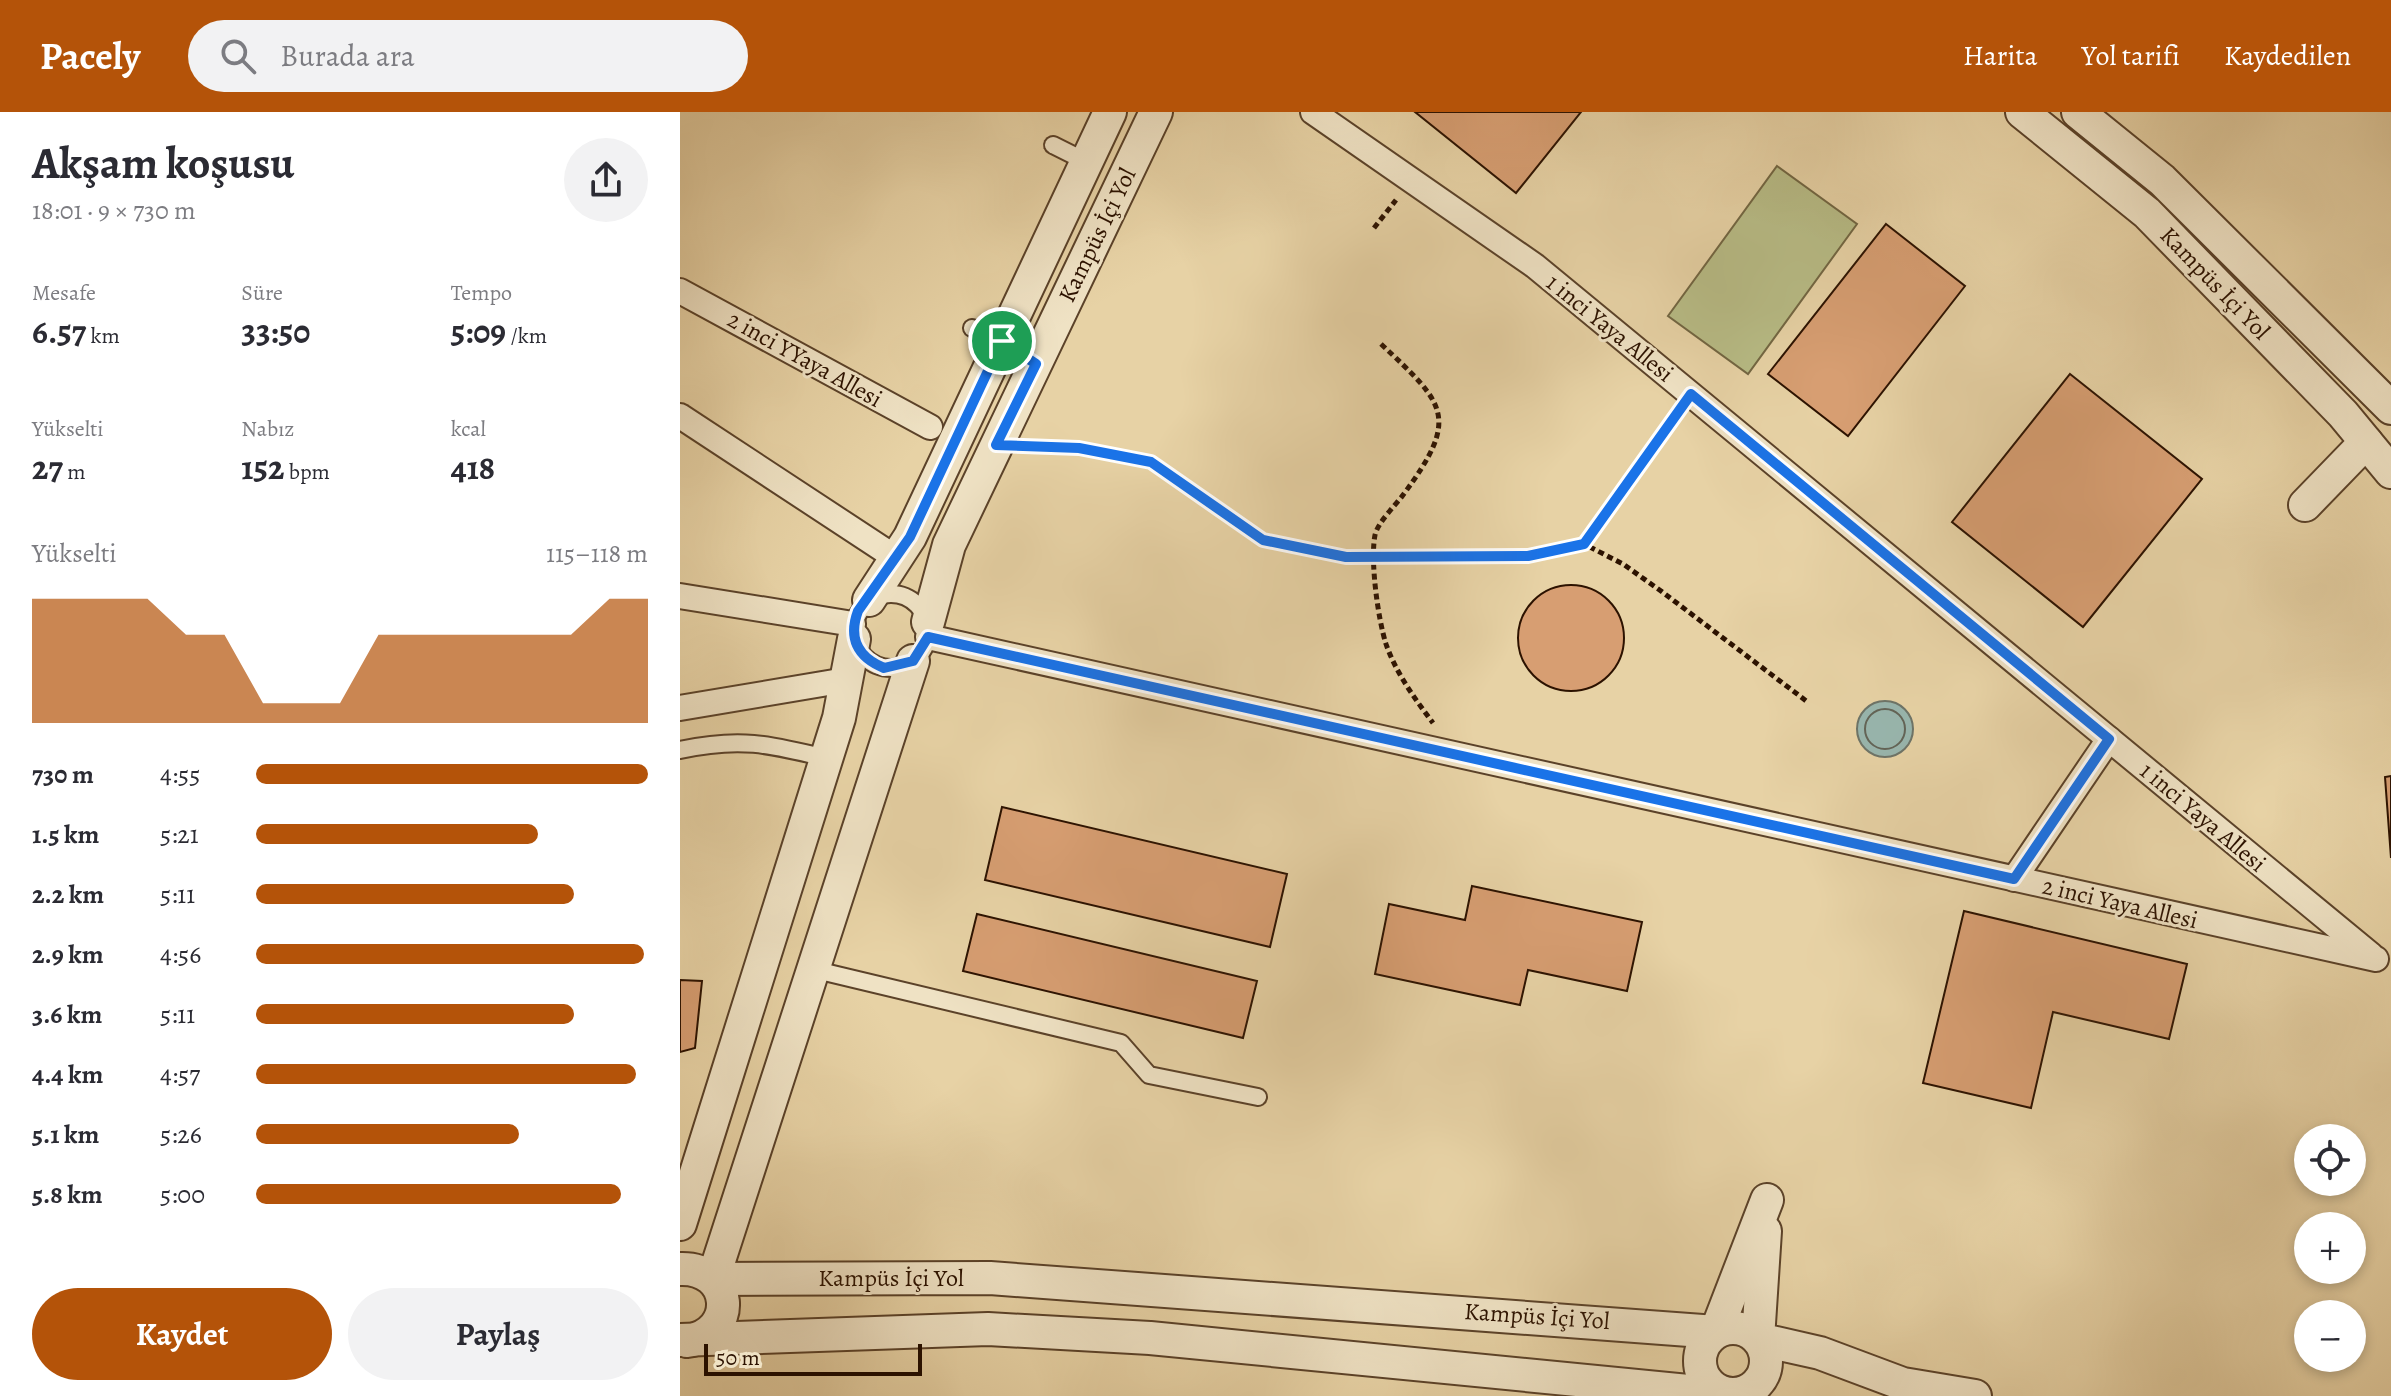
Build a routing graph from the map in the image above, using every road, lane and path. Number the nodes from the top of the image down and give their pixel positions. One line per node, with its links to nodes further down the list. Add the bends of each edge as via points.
1 (1110, 112): 7 (street, Kampüs İçi Yol)
2 (1156, 112): 14 (street, Kampüs İçi Yol)
3 (1313, 112): 8 (street, 1 inci Yaya Allesi)
4 (2022, 112): 19 (street, Kampüs İçi Yol, via 2147,213)
5 (2078, 112): 16 (street, Kampüs İçi Yol, via 2162,180)
6 (1053, 145): 7 (lane)
7 (1087, 162): 12 (street, Kampüs İçi Yol)
8 (1412, 180): 9 (path); 15 (street, 1 inci Yaya Allesi, via 1535,266)
9 (1374, 228)
10 (680, 291): 18 (street, 2 inci YYaya Allesi)
11 (972, 328): 12 (lane)
12 (1002, 341): 14 (street); 25 (street, Kampüs İçi Yol)
13 (1381, 344): 24 (path, via 1433,395 1441,419 1427,461 1375,533)
14 (1036, 364): 20 (street, Kampüs İçi Yol)
15 (1691, 394): 23 (path); 32 (street, 1 inci Yaya Allesi)
16 (2391, 408)
17 (680, 416): 25 (street)
18 (930, 427)
19 (2366, 442): 21 (street, Kampüs İçi Yol); 22 (street)
20 (996, 445): 24 (path, via 1079,448 1151,462 1263,540 1346,557); 28 (street, Kampüs İçi Yol, via 949,545)
21 (2391, 472)
22 (2305, 505)
23 (1584, 544): 24 (path, via 1528,556); 30 (path, via 1623,564)
24 (1375, 556): 34 (path, via 1386,644 1410,691)
25 (896, 558): 27 (street, Kampüs İçi Yol)
26 (680, 596): 27 (street)
27 (859, 621): 28 (lane, via 860,652 884,668); 28 (lane, via 897,593 922,609); 29 (street, Kampüs İçi Yol)
28 (923, 640): 34 (street, 2 inci Yaya Allesi); 38 (street, Kampüs İçi Yol, via 886,738)
29 (846, 680): 31 (street); 35 (street, Kampüs İçi Yol)
30 (1809, 703)
31 (680, 708)
32 (2109, 739): 36 (street); 37 (street, 1 inci Yaya Allesi)
33 (680, 750): 35 (lane, via 716,742 760,742)
34 (1456, 754): 36 (street, 2 inci Yaya Allesi)
35 (826, 758): 40 (street, Kampüs İçi Yol)
36 (2014, 879): 37 (street, 2 inci Yaya Allesi)
37 (2376, 959)
38 (816, 970): 39 (lane, via 1121,1043 1149,1075); 42 (street, Kampüs İçi Yol)
39 (1258, 1097)
40 (680, 1224)
41 (680, 1269): 42 (street)
42 (713, 1279): 43 (street, Kampüs İçi Yol, via 990,1278); 45 (street, via 720,1289 722,1313 710,1333)
43 (1716, 1332): 44 (street, via 1738,1328); 44 (street, via 1767,1200); 46 (street, via 1701,1349 1700,1370 1712,1387)
44 (1758, 1339): 46 (street, via 1766,1360 1764,1372 1751,1388); 47 (street, via 1820,1353 1903,1384)
45 (682, 1340): 46 (street, via 988,1329 1150,1338)
46 (1735, 1395)
47 (1975, 1396)

